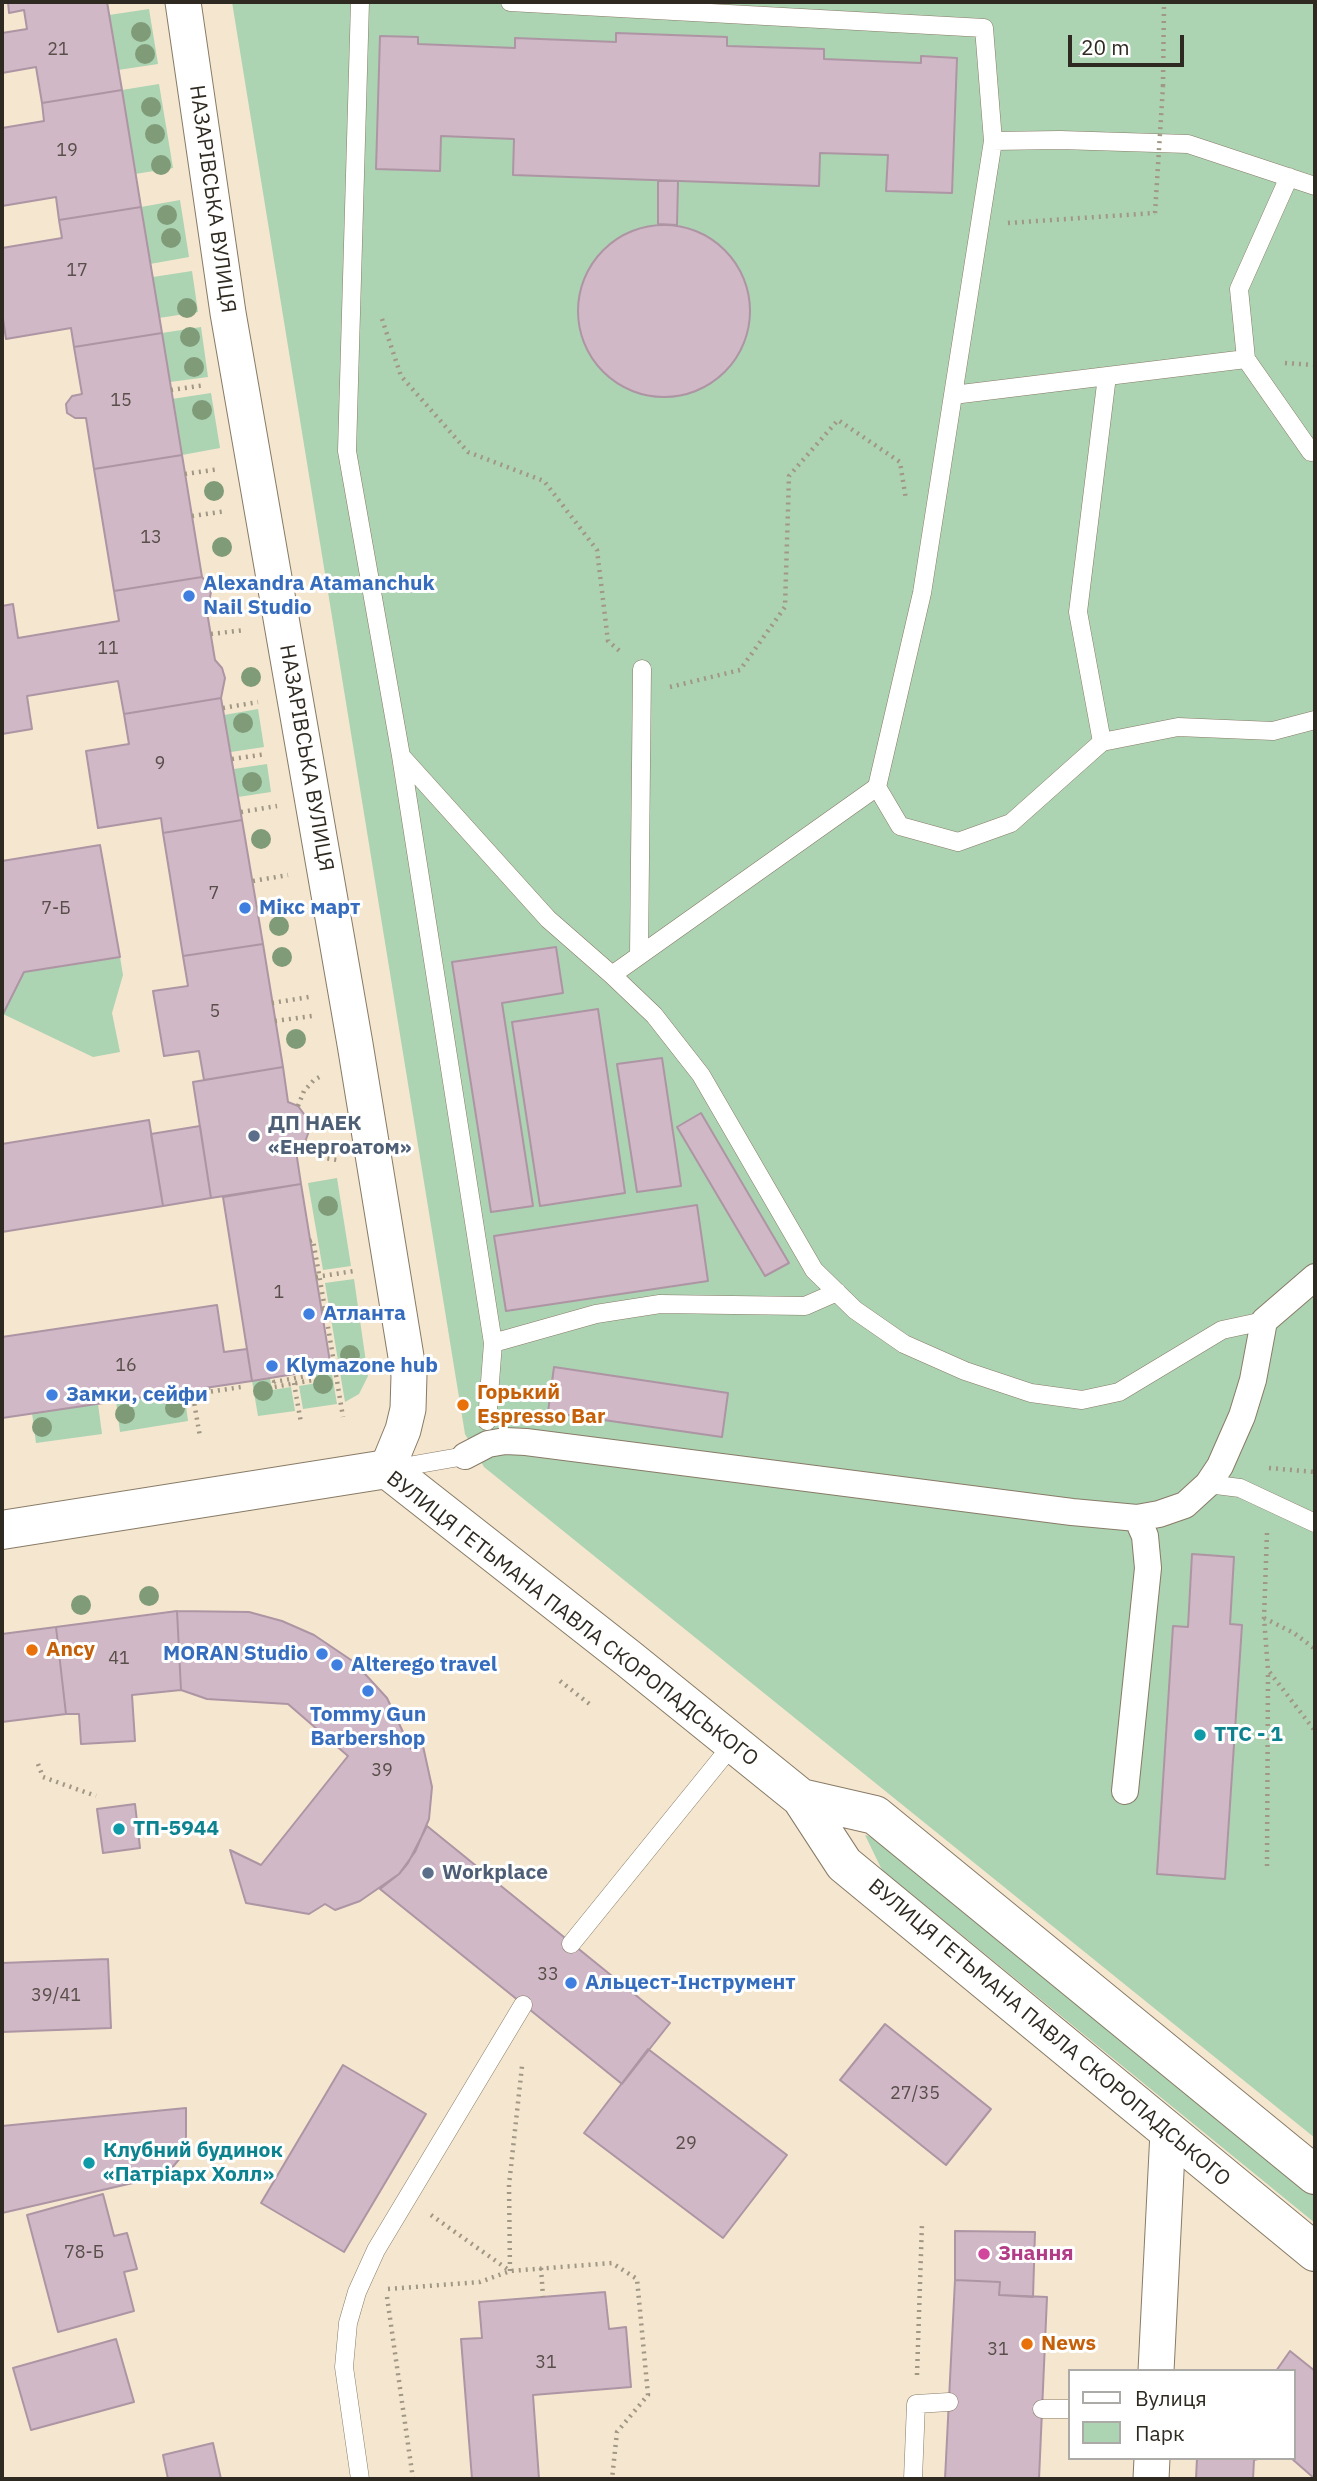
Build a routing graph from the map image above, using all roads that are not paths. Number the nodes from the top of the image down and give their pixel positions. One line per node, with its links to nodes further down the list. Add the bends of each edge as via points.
1 (183, 2): 24 (street, НАЗАРІВСЬКА ВУЛИЦЯ, via 228,313 409,1375 408,1409)
2 (360, 2): 14 (lane, via 348,451)
3 (510, 2): 4 (lane, via 984,28)
4 (993, 141): 5 (lane, via 1188,144); 9 (lane)
5 (1289, 177): 6 (lane); 7 (lane, via 1239,289)
6 (1315, 186)
7 (1246, 359): 8 (lane); 10 (lane)
8 (1107, 376): 9 (lane); 13 (lane, via 1078,612)
9 (953, 395): 15 (lane, via 922,593)
10 (1311, 452)
11 (642, 669): 16 (lane)
12 (1315, 720): 13 (lane, via 1273,731 1178,727)
13 (1102, 742): 15 (lane, via 1011,823 958,842 900,826)
14 (401, 756): 17 (lane, via 548,919); 21 (lane)
15 (877, 787): 16 (lane)
16 (639, 955): 17 (lane)
17 (612, 975): 19 (lane, via 654,1015 701,1075 814,1270)
18 (1315, 1278): 20 (street)
19 (837, 1292): 20 (lane, via 904,1344 953,1366 1031,1392 1082,1400 1119,1392 1222,1331); 21 (lane, via 805,1306 660,1304 596,1314)
20 (1264, 1321): 25 (street, via 1242,1416)
21 (493, 1343): 22 (lane)
22 (487, 1420)
23 (465, 1455): 24 (lane); 26 (street, via 488,1444 526,1441)
24 (387, 1469): 28 (main road, ВУЛИЦЯ ГЕТЬМАНА ПАВЛА СКОРОПАДСЬКОГО); 29 (main road, ВУЛИЦЯ ГЕТЬМАНА ПАВЛА СКОРОПАДСЬКОГО)
25 (1208, 1484): 26 (street, via 1185,1505); 27 (lane, via 1240,1488)
26 (1137, 1518): 30 (street, via 1145,1536 1148,1568)
27 (1315, 1523)
28 (2, 1530)
29 (733, 1744): 31 (main road, ВУЛИЦЯ ГЕТЬМАНА ПАВЛА СКОРОПАДСЬКОГО); 32 (lane)
30 (1125, 1791)
31 (801, 1798): 34 (main road, ВУЛИЦЯ ГЕТЬМАНА ПАВЛА СКОРОПАДСЬКОГО, via 844,1864); 35 (main road, ВУЛИЦЯ ГЕТЬМАНА ПАВЛА СКОРОПАДСЬКОГО, via 875,1815)
32 (571, 1944)
33 (523, 2005): 42 (lane, via 376,2250 358,2292 348,2323 344,2367)
34 (1168, 2132): 36 (main road, ВУЛИЦЯ ГЕТЬМАНА ПАВЛА СКОРОПАДСЬКОГО); 37 (street)
35 (1315, 2175)
36 (1315, 2252)
37 (1156, 2369)
38 (949, 2402): 43 (lane, via 916,2404)
39 (1042, 2409): 40 (lane)
40 (1068, 2409)
41 (1152, 2460): 44 (street)
42 (360, 2479)
43 (913, 2479)
44 (1152, 2479)

